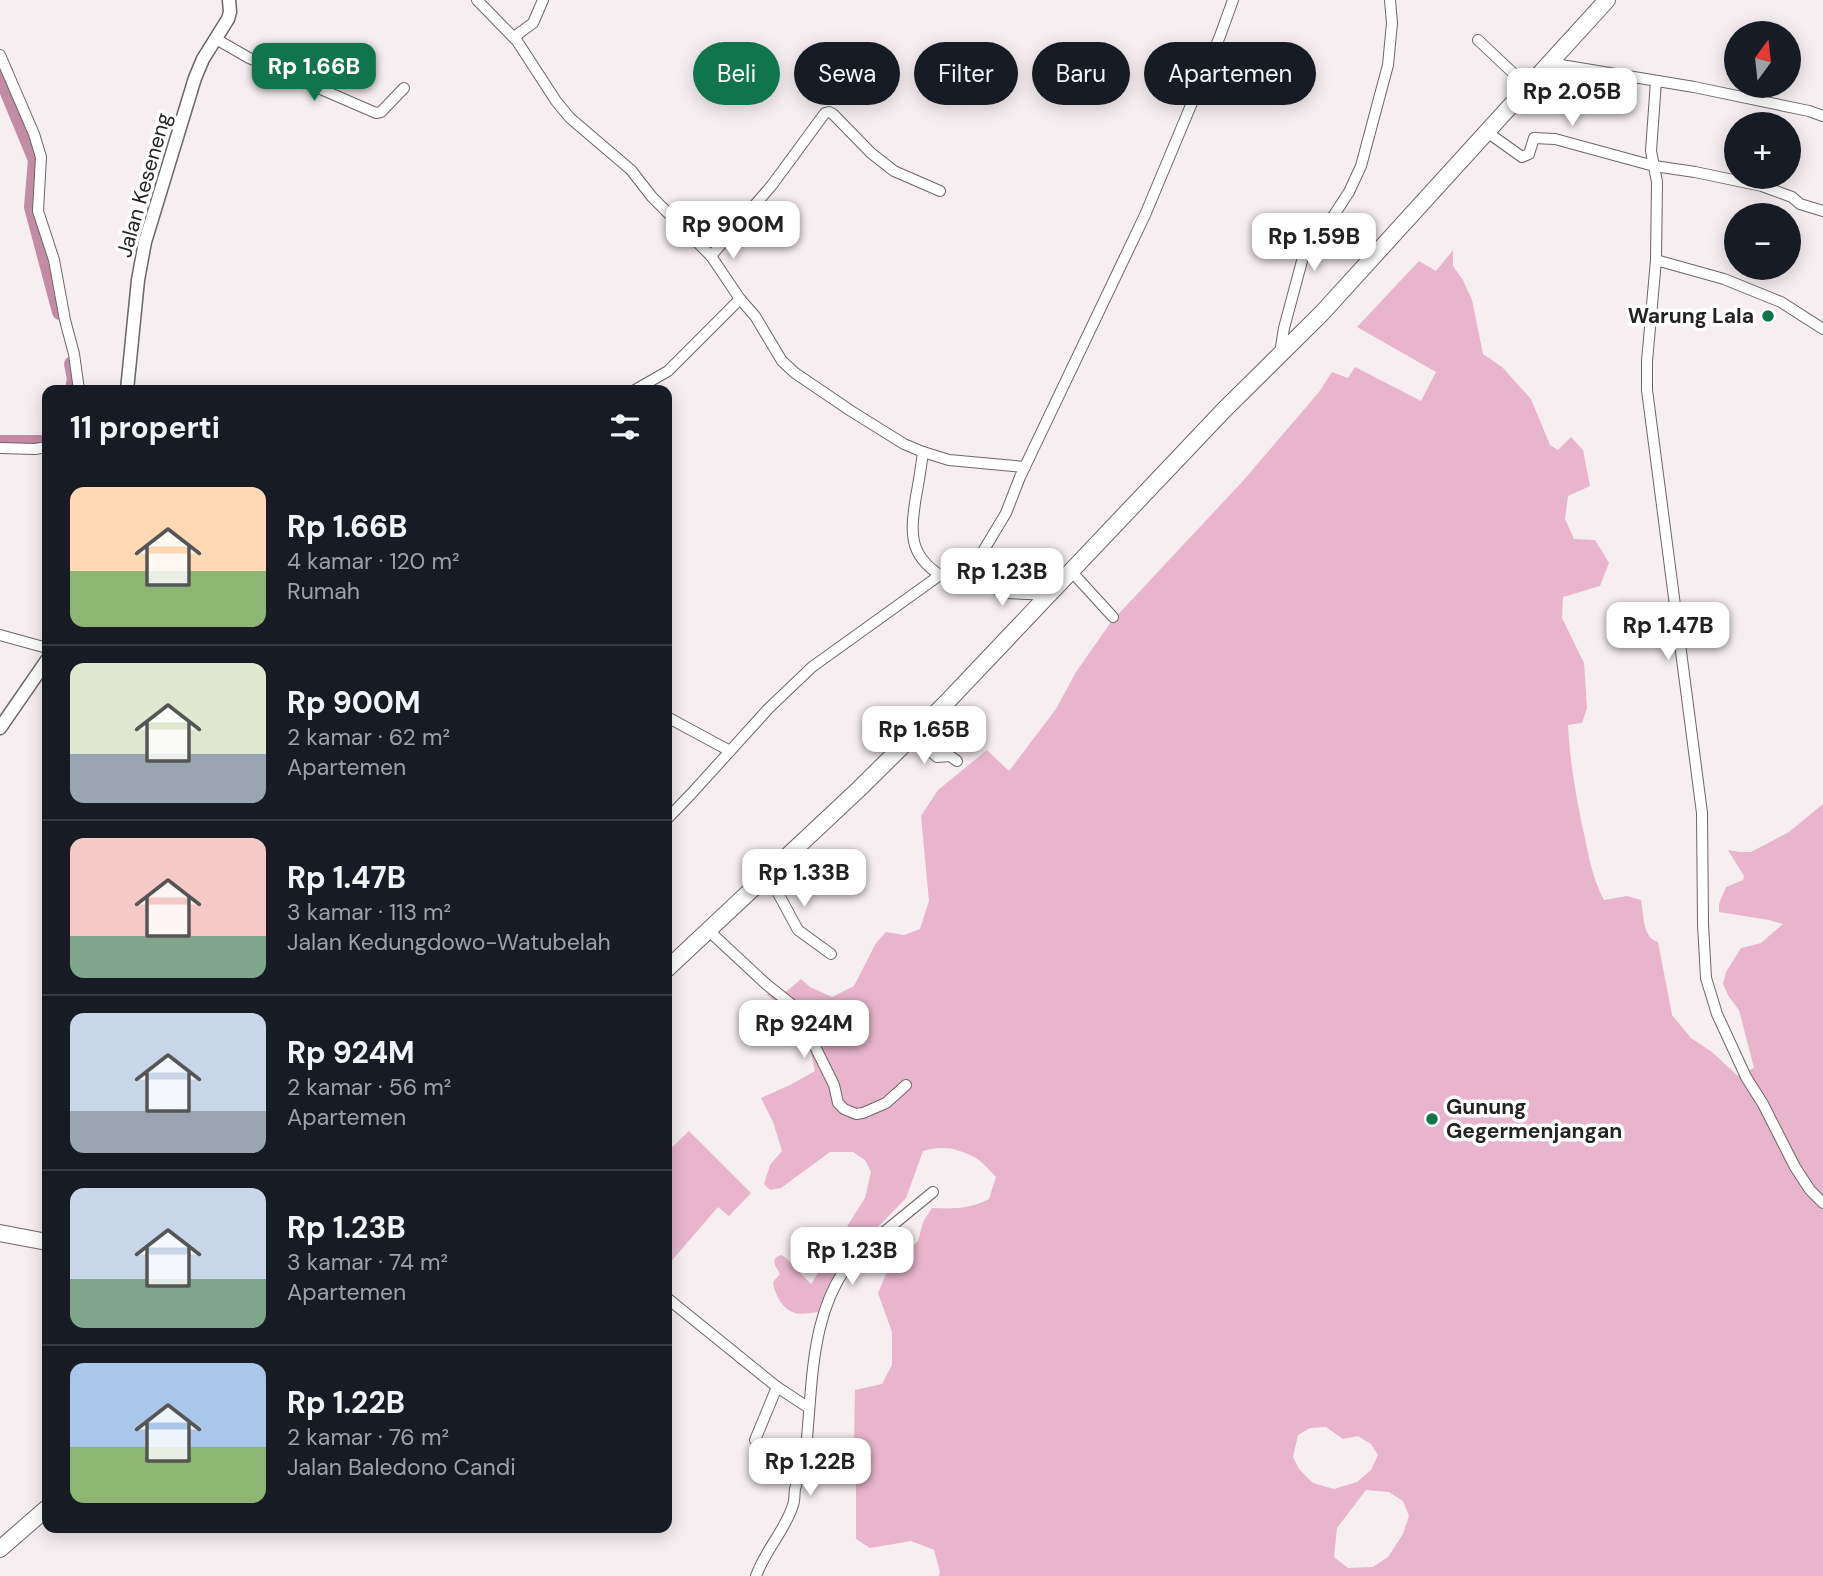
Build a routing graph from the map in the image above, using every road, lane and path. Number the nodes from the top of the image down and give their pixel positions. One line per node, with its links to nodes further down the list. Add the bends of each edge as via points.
1 (229, 0): 8 (street, Jalan Keseneng, via 228,19)
2 (477, 0): 7 (street)
3 (543, 0): 7 (street, via 533,23)
4 (1233, 0): 31 (street, via 1145,215)
5 (1390, 0): 24 (street, via 1388,65 1361,166 1334,215 1306,246)
6 (1606, 0): 11 (main road)
7 (514, 37): 20 (street, via 569,118 631,170)
8 (216, 39): 14 (street, via 376,113); 26 (street, Jalan Keseneng, via 195,78 145,242)
9 (1478, 40): 13 (street)
10 (0, 55): 25 (street, via 41,157 38,211 54,260)
11 (1549, 63): 12 (street); 13 (main road)
12 (1656, 81): 15 (street, via 1777,103); 17 (street)
13 (1528, 87): 16 (main road)
14 (404, 88)
15 (1823, 117)
16 (1488, 132): 17 (street, via 1522,157 1529,154 1534,138 1555,139); 24 (main road)
17 (1654, 166): 19 (street, via 1762,186); 21 (street)
18 (940, 191): 20 (street, via 894,171 833,114 825,113)
19 (1823, 211)
20 (711, 256): 22 (street)
21 (1656, 260): 23 (street, via 1724,279 1781,302); 52 (street, via 1647,390 1702,813 1706,978 1746,1077 1795,1167)
22 (740, 299): 27 (street, via 668,371); 30 (street, via 795,373)
23 (1823, 329)
24 (1280, 355): 32 (main road)
25 (78, 385)
26 (128, 385)
27 (644, 385)
28 (0, 448): 29 (street)
29 (42, 448)
30 (923, 452): 31 (street, via 949,460); 34 (street, via 912,536 918,554)
31 (1024, 467): 33 (street, via 1006,513)
32 (1071, 571): 35 (main road); 36 (street)
33 (970, 573): 34 (street); 35 (street, via 1005,593)
34 (940, 575): 43 (street, via 812,667)
35 (1050, 595): 42 (main road)
36 (1113, 617)
37 (0, 635): 38 (street)
38 (42, 647)
39 (42, 667): 41 (street)
40 (672, 720): 43 (street)
41 (0, 728)
42 (913, 736): 44 (street, via 937,757 950,756); 46 (main road)
43 (730, 751): 45 (street)
44 (957, 761)
45 (672, 813)
46 (767, 873): 47 (main road); 48 (street, via 799,930)
47 (708, 930): 49 (main road); 50 (street, via 796,1008 844,1109 863,1113)
48 (831, 954)
49 (672, 963)
50 (906, 1085)
51 (933, 1192): 57 (street, via 847,1265 822,1319)
52 (1823, 1203)
53 (0, 1233): 54 (main road)
54 (42, 1241)
55 (672, 1302): 56 (street)
56 (777, 1387): 57 (street); 58 (street)
57 (809, 1408): 61 (street, via 806,1452 794,1504)
58 (755, 1440)
59 (42, 1512): 60 (main road)
60 (0, 1549)
61 (756, 1576)

